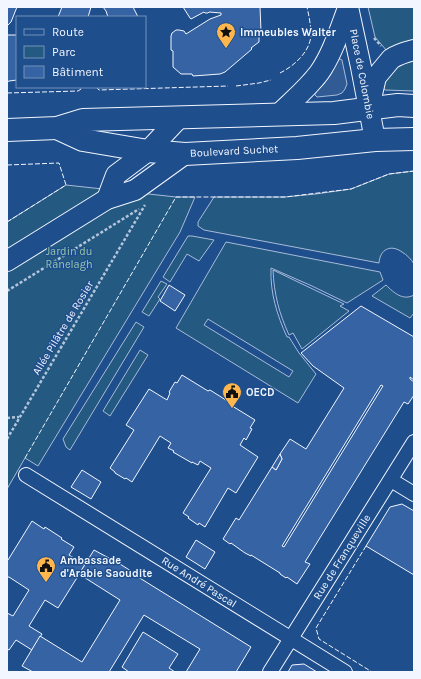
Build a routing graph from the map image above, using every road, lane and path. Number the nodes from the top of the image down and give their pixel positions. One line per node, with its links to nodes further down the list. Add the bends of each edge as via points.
1 (348, 8): 6 (main road, Place de Colombie); 7 (main road, Place de Colombie, via 319,73)
2 (370, 34): 4 (path, Place de Colombie)
3 (414, 50): 4 (main road)
4 (391, 59): 6 (main road, via 376,77)
5 (414, 106): 6 (main road, Boulevard Suchet, via 398,105)
6 (369, 109): 7 (main road, Boulevard Suchet); 12 (main road, Place de Colombie)
7 (278, 115): 8 (main road, Boulevard Suchet)
8 (180, 117): 9 (main road, Boulevard Suchet, via 82,120); 13 (main road)
9 (57, 128): 10 (main road, Boulevard Suchet); 13 (main road, Boulevard Suchet, via 83,140)
10 (7, 130)
11 (414, 139): 12 (main road, Boulevard Suchet)
12 (375, 140): 14 (main road, Boulevard Suchet, via 297,148)
13 (148, 151): 14 (main road, Boulevard Suchet); 15 (main road, via 116,175)
14 (185, 154): 15 (main road, via 135,190)
15 (107, 199): 16 (main road)
16 (7, 261)
17 (7, 291): 18 (path, Allée Pilâtre de Rosier, via 145,205)
18 (19, 417): 19 (path); 20 (path, Allée Pilâtre de Rosier)
19 (7, 418)
20 (7, 439)
21 (414, 442): 23 (street, Rue de Franqueville)
22 (26, 475): 25 (street, Rue André Pascal)
23 (391, 480): 24 (street); 25 (street, Rue de Franqueville)
24 (414, 494)
25 (291, 639): 26 (street, Rue de Franqueville); 27 (street, Rue André Pascal)
26 (270, 672)
27 (345, 672)

